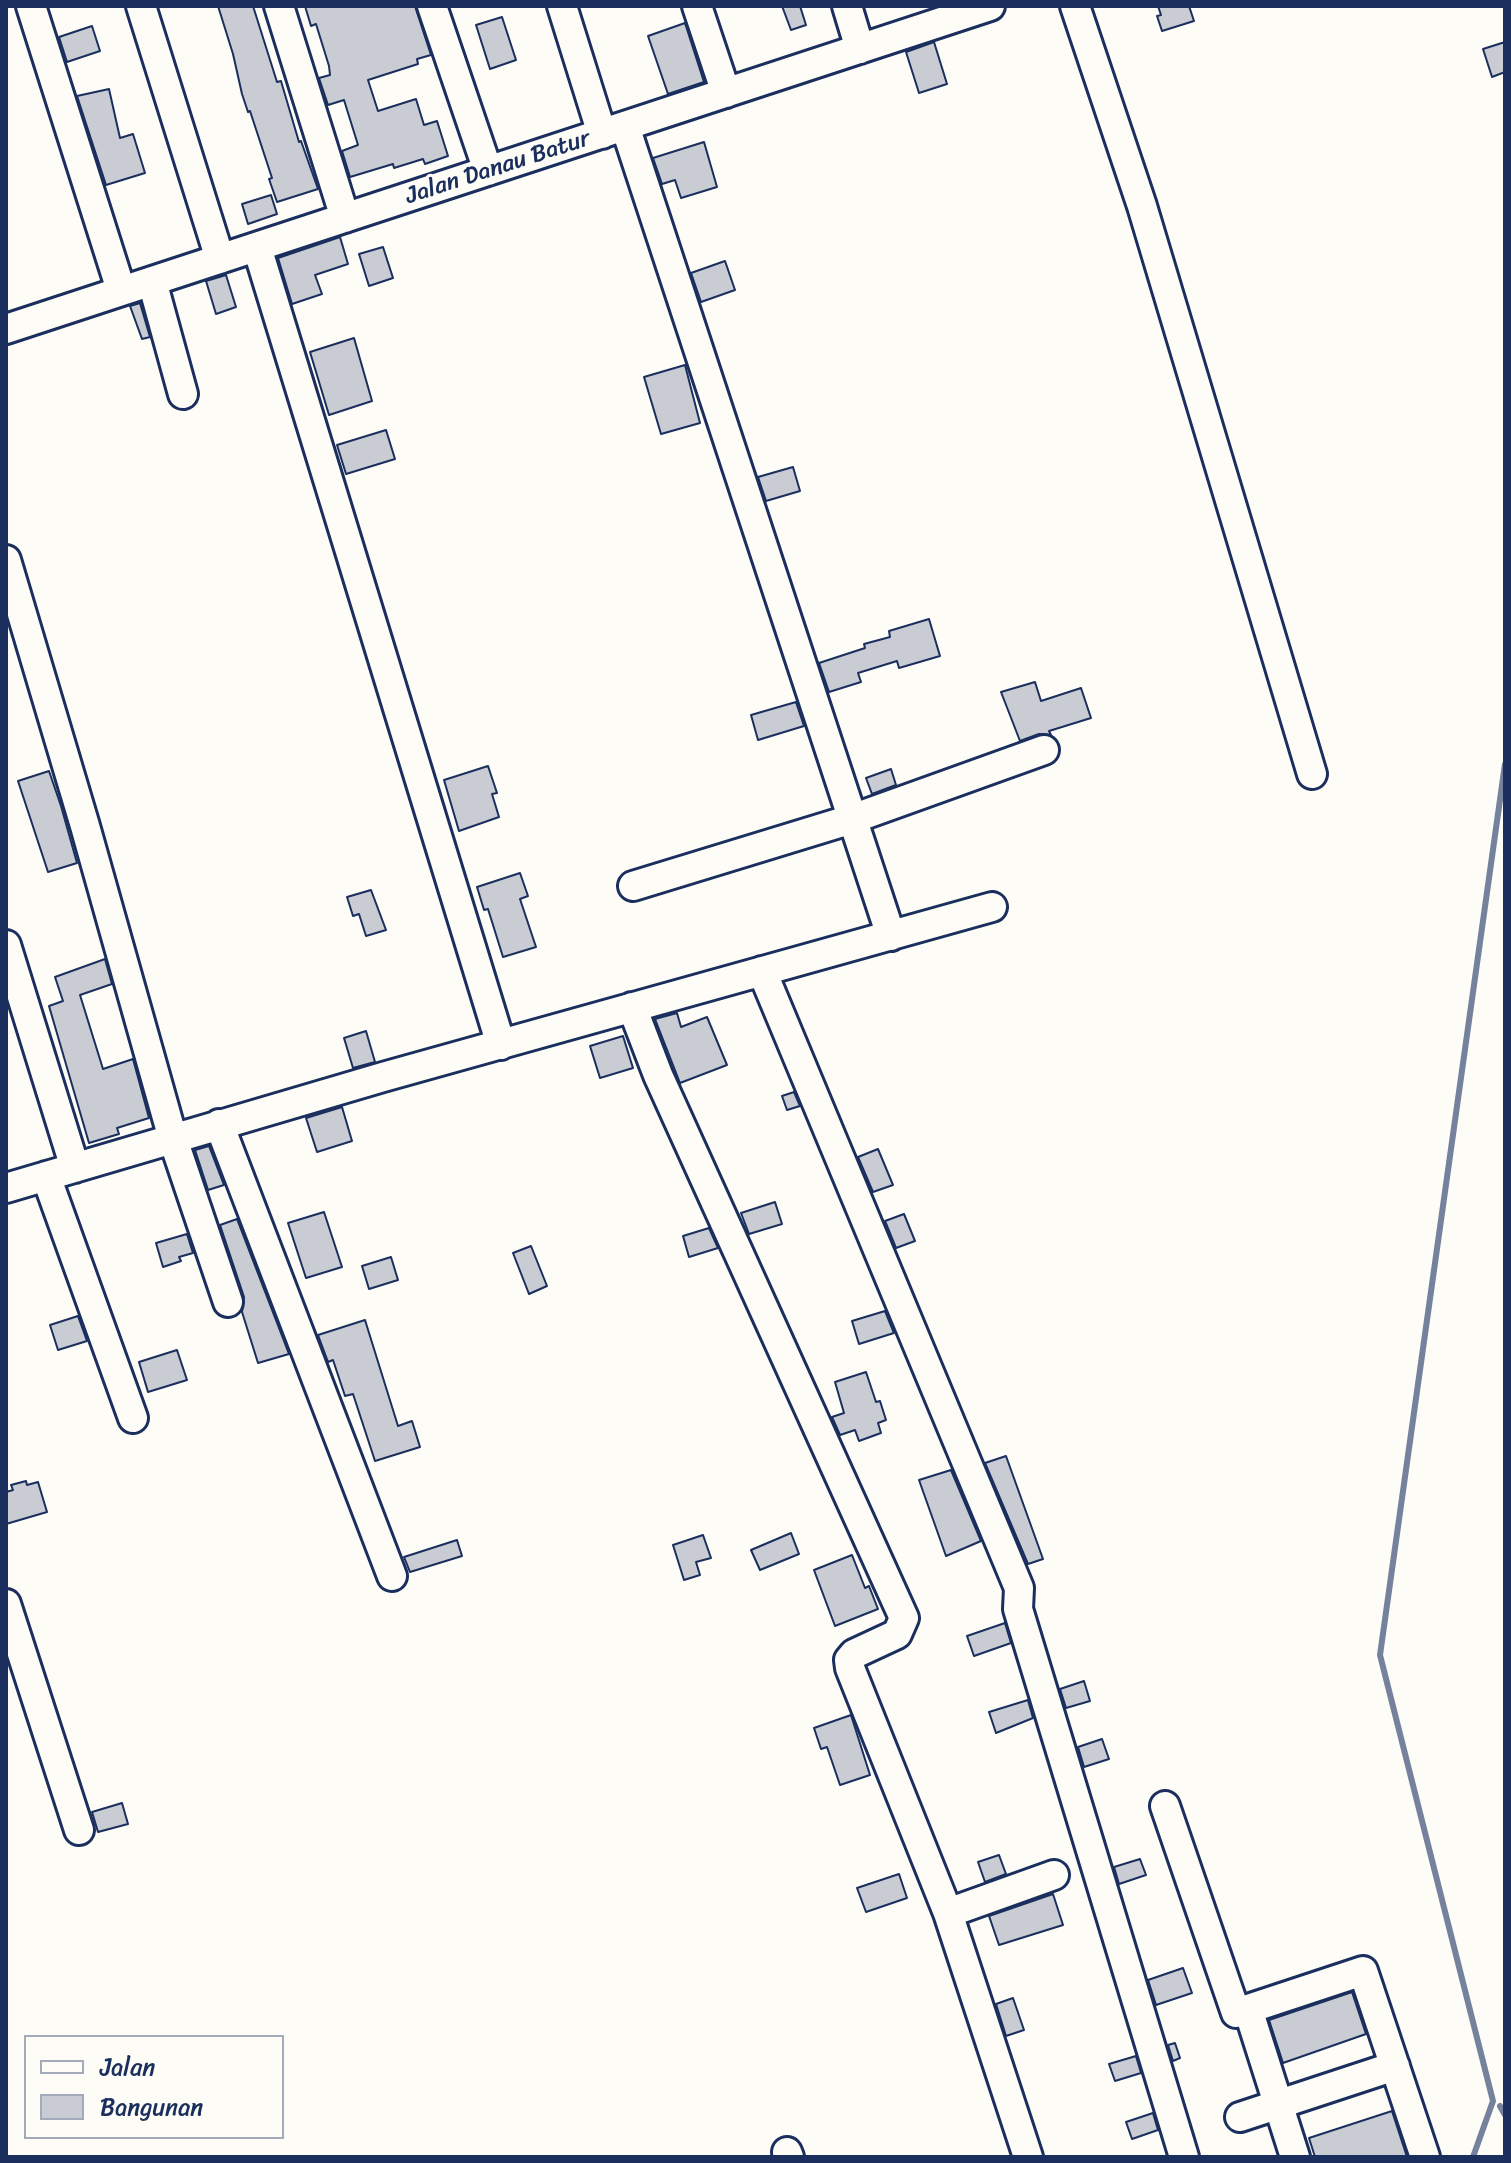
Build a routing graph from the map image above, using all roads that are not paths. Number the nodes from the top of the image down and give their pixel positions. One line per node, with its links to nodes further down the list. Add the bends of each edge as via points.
1 (31, 6): 18 (street)
2 (141, 6): 16 (street)
3 (279, 6): 14 (street)
4 (432, 6): 13 (street)
5 (562, 6): 12 (street)
6 (697, 6): 11 (street)
7 (847, 6): 10 (street)
8 (990, 6): 10 (street, Jalan Danau Batur)
9 (1075, 6): 23 (street, via 1147,220)
10 (860, 49): 11 (street, Jalan Danau Batur)
11 (726, 93): 12 (street, Jalan Danau Batur)
12 (614, 130): 13 (street, Jalan Danau Batur); 24 (street)
13 (488, 171): 14 (street, Jalan Danau Batur)
14 (345, 218): 15 (street, Jalan Danau Batur)
15 (257, 247): 16 (street, Jalan Danau Batur); 31 (street)
16 (220, 259): 17 (street, Jalan Danau Batur)
17 (152, 281): 18 (street, Jalan Danau Batur); 20 (street)
18 (121, 290): 19 (street, Jalan Danau Batur)
19 (6, 329)
20 (183, 394)
21 (6, 560): 33 (street)
22 (1044, 750): 24 (street)
23 (1312, 774)
24 (852, 819): 25 (street); 27 (street)
25 (633, 886)
26 (992, 907): 27 (street)
27 (891, 936): 29 (street)
28 (6, 945): 34 (street)
29 (762, 971): 30 (street); 50 (street, via 1019,1588 1018,1609)
30 (632, 1007): 31 (street); 44 (street, via 904,1618 897,1634 849,1660)
31 (501, 1045): 32 (street)
32 (219, 1124): 33 (street); 39 (street)
33 (173, 1139): 34 (street); 37 (street)
34 (75, 1168): 35 (street)
35 (46, 1176): 36 (street); 38 (street)
36 (6, 1188)
37 (228, 1302)
38 (133, 1418)
39 (392, 1576)
40 (6, 1604): 42 (street)
41 (1165, 1806): 45 (street, via 1236,2013)
42 (79, 1830)
43 (1054, 1875): 44 (street)
44 (948, 1913): 49 (street)
45 (1248, 2009): 46 (street, via 1363,1971); 47 (street)
46 (1395, 2066): 47 (street); 52 (street)
47 (1278, 2105): 48 (street); 51 (street)
48 (1240, 2117)
49 (1028, 2157)
50 (1184, 2157)
51 (1295, 2157)
52 (1425, 2157)

